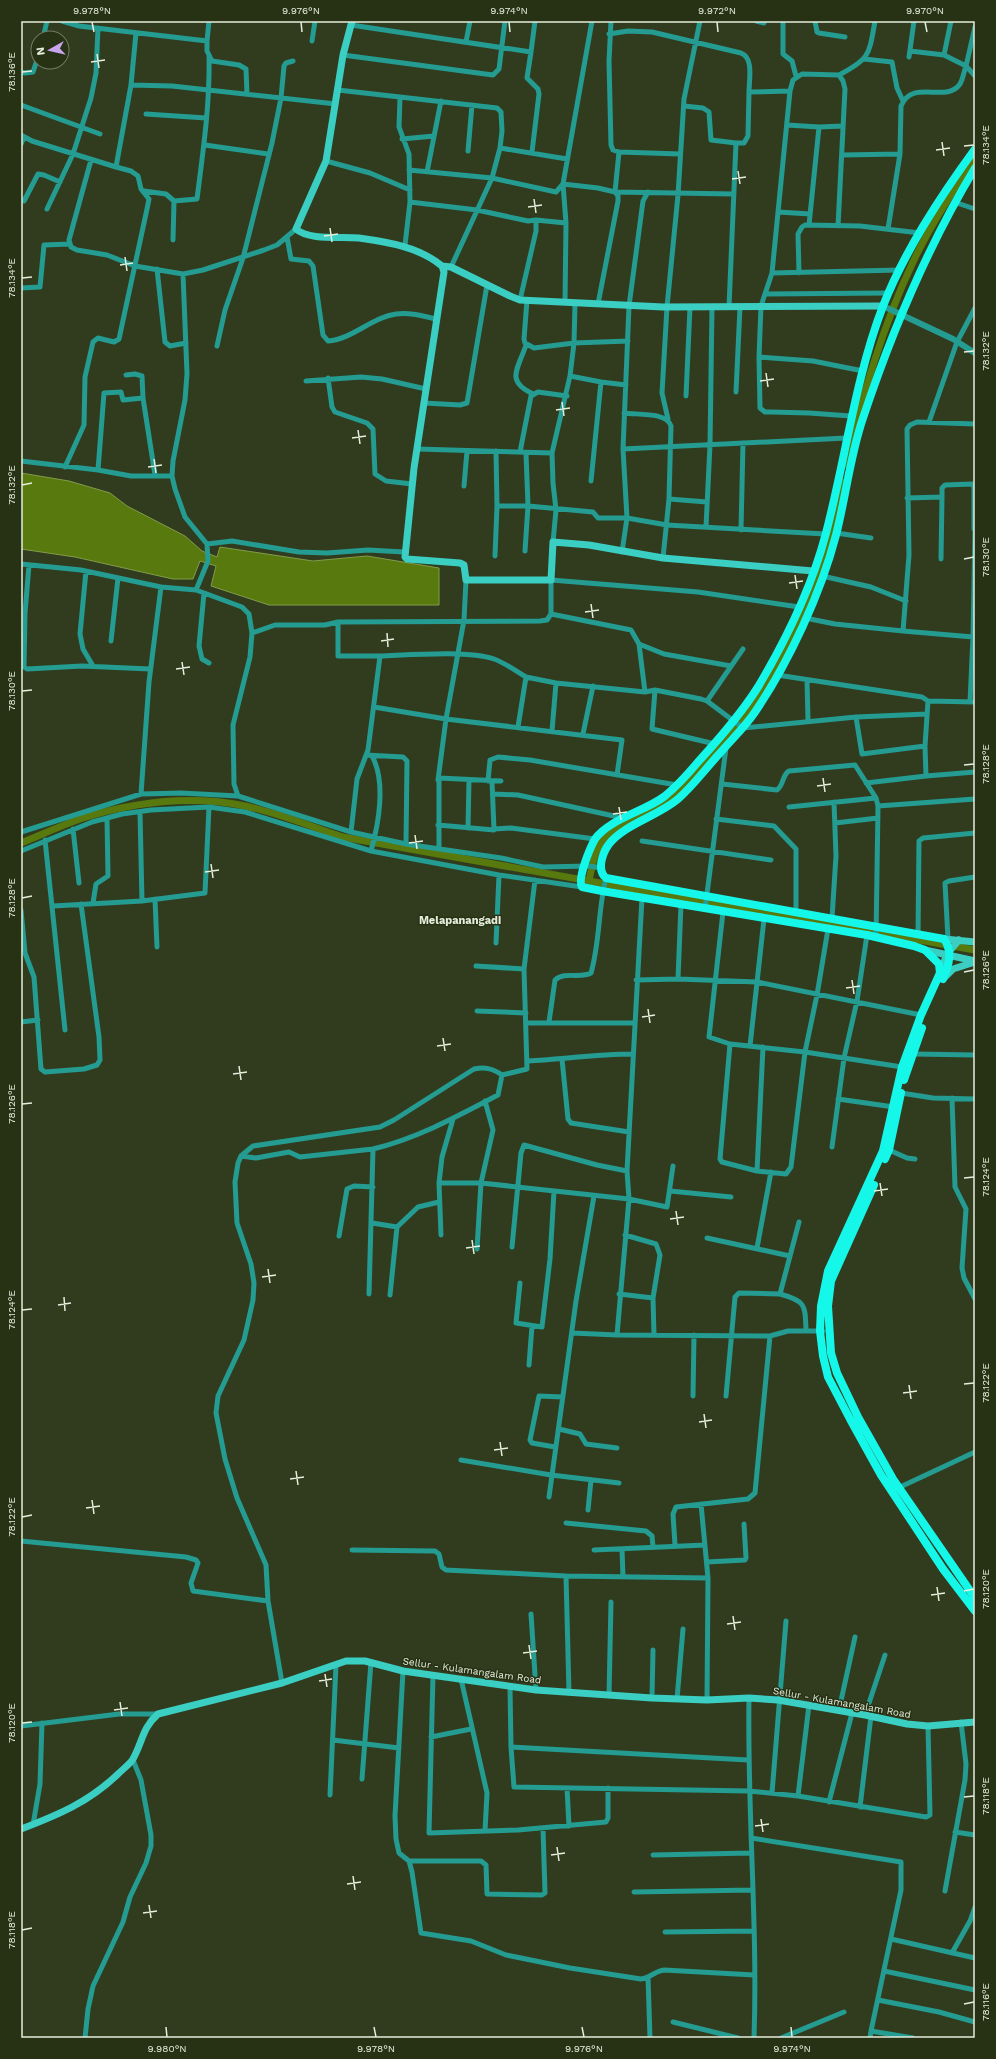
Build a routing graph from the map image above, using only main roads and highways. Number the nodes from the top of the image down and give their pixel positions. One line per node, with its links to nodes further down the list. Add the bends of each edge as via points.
1 (351, 23): 4 (main road, via 343,55 326,160 296,229 302,233 334,238 357,238 405,245)
2 (975, 148): 5 (main road, via 950,182 920,233 889,292)
3 (975, 168): 7 (main road, via 954,202 899,313 862,419 836,533 805,618 777,675)
4 (442, 266): 5 (main road, via 451,267 524,300 667,307); 6 (main road, via 444,272 412,484 404,557 460,563 464,565 466,580 551,580 553,542 590,545 662,558)
5 (886, 307): 6 (main road, via 850,416 825,534)
6 (813, 571): 7 (main road, via 778,654 752,696)
7 (739, 724): 8 (main road, via 726,747 678,799 656,815 620,834 609,845 602,860); 8 (main road, via 715,744 677,785 652,805 607,828 595,839)
8 (592, 867): 9 (main road, via 603,875); 9 (main road, via 581,882)
9 (604, 884): 10 (main road, via 707,897 832,918); 10 (main road, via 642,898 867,935)
10 (876, 932): 12 (main road, via 918,935); 13 (main road)
11 (975, 942): 12 (main road)
12 (950, 946): 13 (main road); 14 (main road); 15 (main road, via 949,965)
13 (925, 950): 15 (main road, via 938,962)
14 (975, 961): 15 (main road)
15 (942, 974): 16 (main road); 16 (main road, via 921,1015 902,1067)
16 (895, 1107): 17 (main road, via 889,1150 831,1281 828,1306 831,1353 837,1374 858,1417 898,1488); 18 (main road, via 883,1151 828,1271 821,1306 823,1356 828,1377 887,1484 943,1569)
17 (975, 1598)
18 (975, 1611)
19 (975, 1722): 20 (main road, Sellur - Kulamangalam Road, via 928,1726 900,1723 778,1700 652,1698 536,1690 403,1671 356,1660 282,1683 158,1714 145,1729 133,1760 101,1790 56,1816)
20 (21, 1829)

